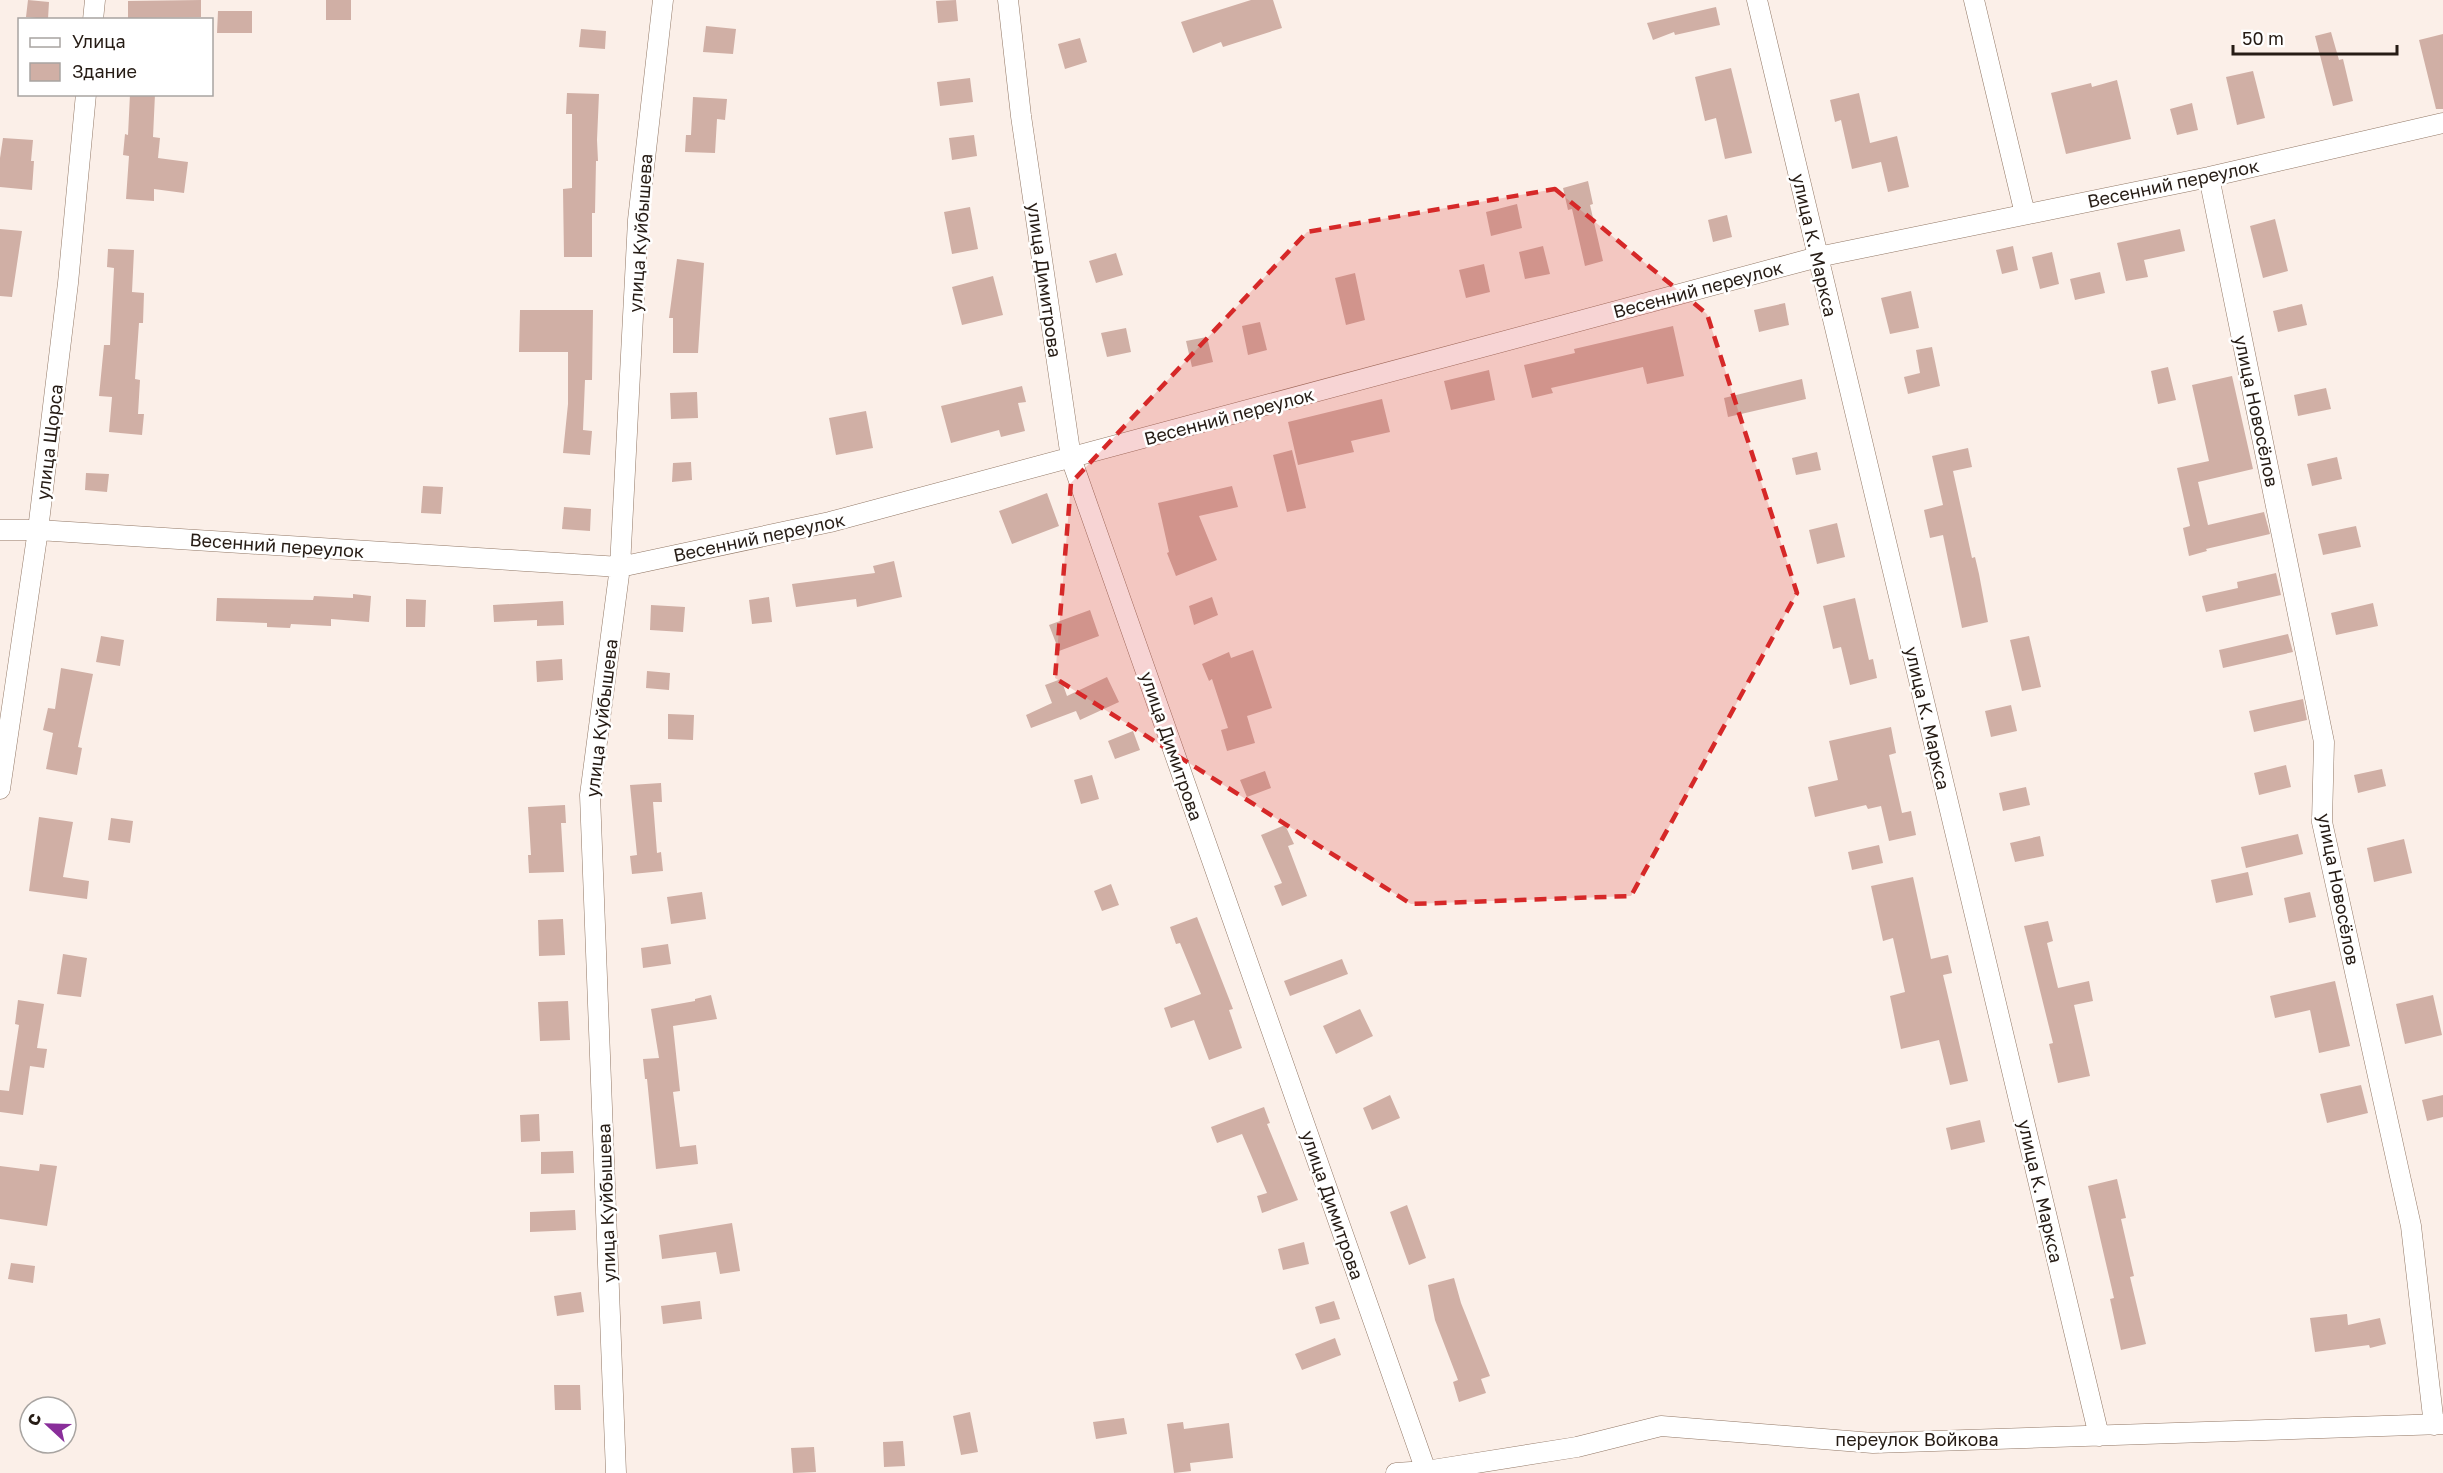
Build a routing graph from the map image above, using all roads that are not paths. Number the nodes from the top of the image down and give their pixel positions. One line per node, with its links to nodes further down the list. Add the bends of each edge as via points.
1 (95, 0): 6 (street)
2 (663, 0): 15 (street, улица Куйбышева, via 638,220)
3 (1008, 0): 12 (street, улица Димитрова)
4 (1757, 0): 11 (street, улица К. Маркса)
5 (1974, 0): 10 (street)
6 (93, 18)
7 (86, 96): 14 (street, улица Щорса)
8 (2443, 123): 9 (street, Весенний переулок)
9 (2209, 177): 10 (street, Весенний переулок); 17 (street, улица Новосёлов, via 2324,742 2322,822 2411,1226)
10 (2025, 214): 11 (street, Весенний переулок)
11 (1818, 257): 12 (street, Весенний переулок); 18 (street, улица К. Маркса)
12 (1071, 458): 15 (street, Весенний переулок, via 830,522); 19 (street, улица Димитрова)
13 (0, 530): 14 (street, Весенний переулок)
14 (38, 530): 15 (street, Весенний переулок); 16 (street, улица Щорса)
15 (620, 567): 20 (street, улица Куйбышева, via 590,795)
16 (0, 789)
17 (2439, 1424): 18 (street, переулок Войкова)
18 (2100, 1436): 19 (street, переулок Войкова, via 1873,1443 1661,1426 1577,1447)
19 (1426, 1471): 21 (street, переулок Войкова)
20 (616, 1473)
21 (1396, 1473)

